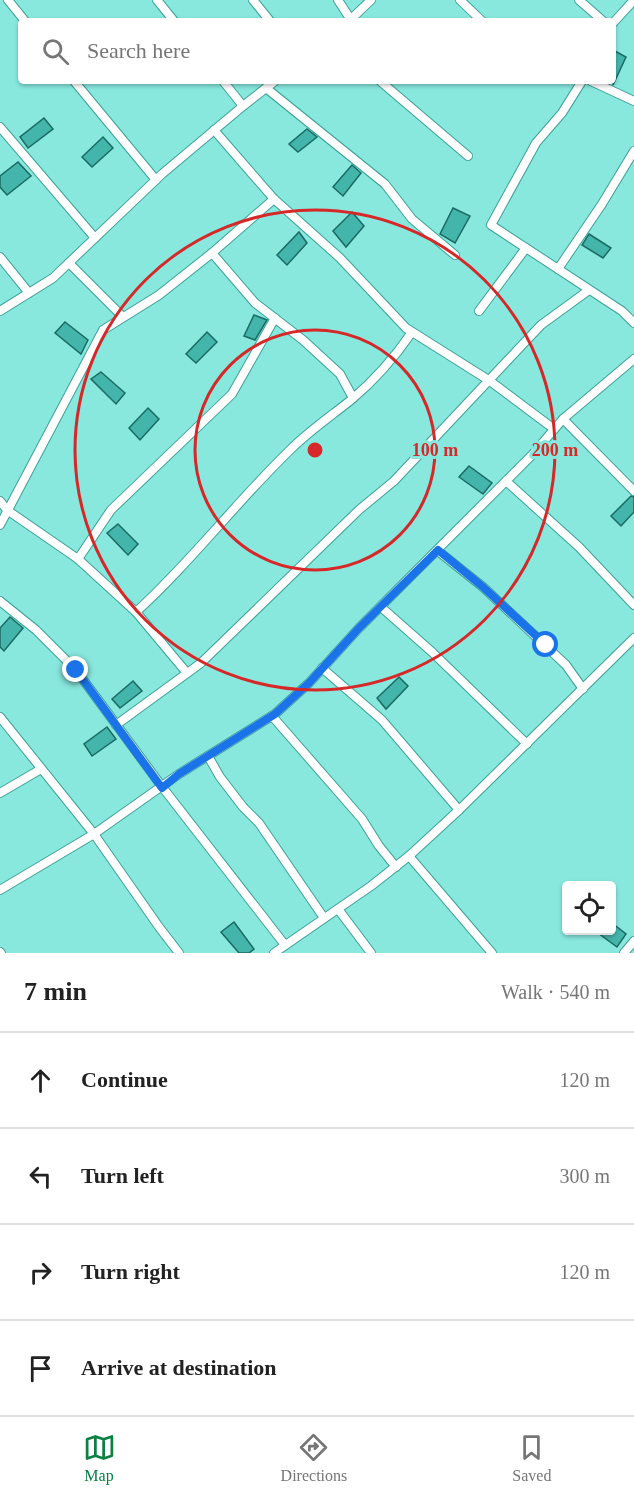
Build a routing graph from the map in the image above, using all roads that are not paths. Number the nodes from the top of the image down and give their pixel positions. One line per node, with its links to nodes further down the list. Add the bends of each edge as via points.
1 (8, 0): 9 (street)
2 (157, 0): 10 (street)
3 (252, 0): 11 (street)
4 (338, 0): 12 (street)
5 (371, 0): 13 (street)
6 (460, 0): 14 (street)
7 (579, 0): 15 (street)
8 (634, 0): 16 (street)
9 (23, 18)
10 (172, 18)
11 (267, 18)
12 (349, 18)
13 (352, 18)
14 (479, 18)
15 (600, 18)
16 (616, 20)
17 (76, 84): 30 (street)
18 (225, 84): 25 (street)
19 (271, 84): 23 (street)
20 (384, 84): 29 (street)
21 (580, 84): 33 (street, via 536,143 491,221 490,225)
22 (597, 84): 24 (street)
23 (266, 88): 25 (street); 35 (street, via 385,184 412,219)
24 (634, 102)
25 (243, 106): 27 (street)
26 (0, 126): 32 (street)
27 (214, 129): 30 (street); 31 (street)
28 (634, 151): 38 (street)
29 (468, 156)
30 (156, 180): 32 (street)
31 (274, 199): 34 (street); 46 (street, via 340,258)
32 (95, 238): 37 (street)
33 (526, 248): 38 (street); 42 (street)
34 (212, 253): 43 (street, via 159,296); 44 (street, via 255,303)
35 (455, 255)
36 (0, 257): 40 (street)
37 (69, 263): 40 (street); 43 (street)
38 (558, 270): 39 (street)
39 (589, 290): 45 (street); 48 (street, via 541,325)
40 (29, 293): 41 (street)
41 (0, 310)
42 (479, 311)
43 (123, 317): 55 (street, via 103,330)
44 (274, 318): 49 (street, via 340,374); 58 (street, via 232,394 111,510)
45 (634, 323)
46 (412, 332): 48 (street); 49 (street, via 381,372)
47 (634, 358): 50 (street)
48 (490, 381): 51 (street); 65 (street, via 394,481)
49 (353, 398): 62 (street, via 292,448)
50 (563, 418): 51 (street); 53 (street)
51 (554, 429): 52 (street)
52 (506, 481): 57 (street); 60 (street, via 579,547)
53 (634, 491)
54 (0, 501): 55 (street)
55 (7, 510): 56 (street); 58 (street)
56 (0, 525)
57 (438, 550): 61 (street); 66 (street, via 553,652)
58 (78, 559): 62 (street)
59 (0, 601): 69 (street, via 76,670)
60 (634, 605)
61 (381, 607): 64 (street); 70 (street)
62 (136, 612): 65 (street)
63 (634, 638): 66 (street)
64 (322, 668): 67 (street); 75 (street, via 382,720)
65 (187, 673): 69 (street)
66 (583, 689): 70 (street)
67 (272, 716): 71 (street); 78 (street, via 362,819)
68 (0, 717): 72 (street)
69 (116, 726): 73 (street)
70 (527, 744): 75 (street)
71 (208, 756): 73 (street); 81 (street)
72 (41, 769): 74 (street); 76 (street)
73 (162, 788): 76 (street); 83 (street)
74 (0, 793)
75 (459, 810): 77 (street)
76 (94, 834): 79 (street); 84 (street)
77 (409, 856): 78 (street); 87 (street)
78 (396, 867): 80 (street)
79 (0, 890)
80 (338, 909): 81 (street); 86 (street)
81 (324, 918): 83 (street)
82 (634, 941): 88 (street)
83 (285, 945): 85 (street)
84 (179, 953)
85 (274, 953)
86 (371, 953)
87 (492, 953)
88 (624, 953)

